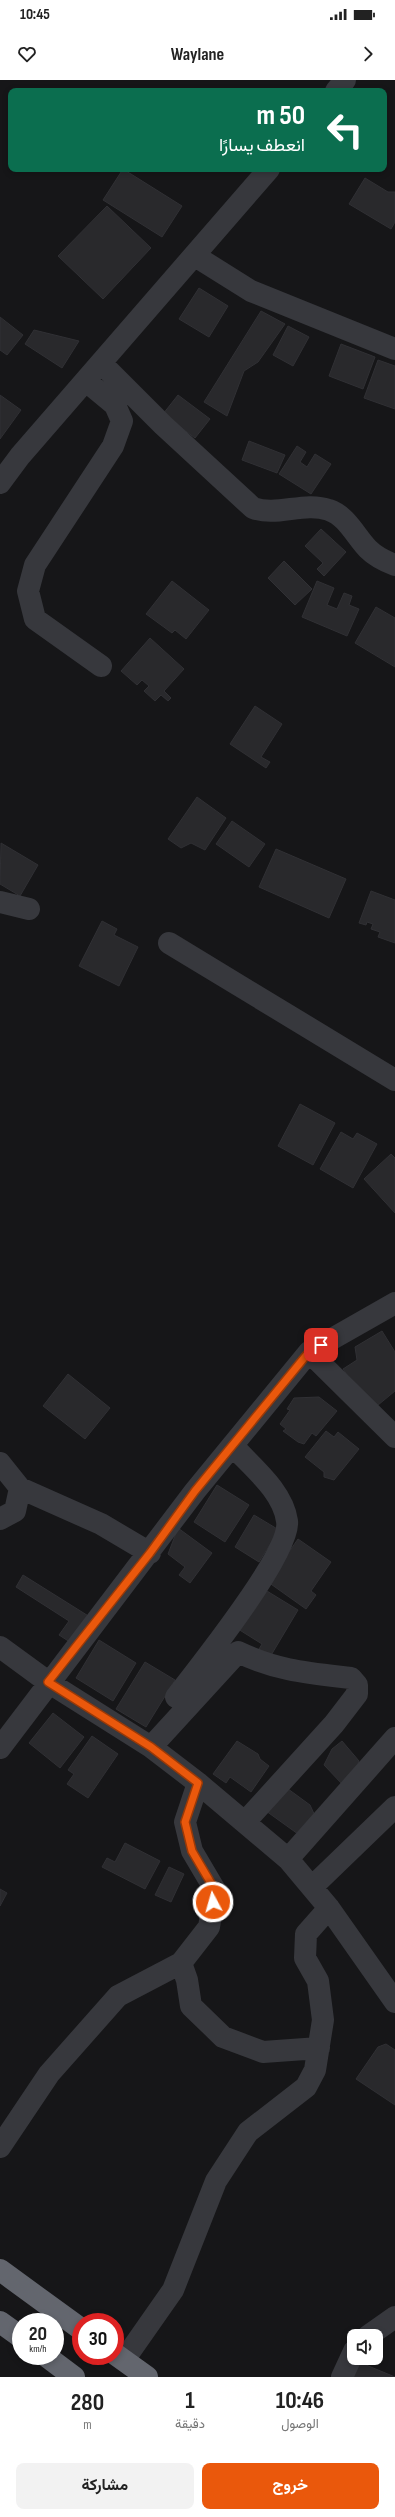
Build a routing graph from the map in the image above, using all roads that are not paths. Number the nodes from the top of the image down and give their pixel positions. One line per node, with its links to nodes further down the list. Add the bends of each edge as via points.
1 (345, 80): 2 (street)
2 (338, 88)
3 (266, 172): 4 (street)
4 (195, 256): 5 (street, via 252,291); 6 (street)
5 (395, 349)
6 (101, 363): 7 (street); 9 (street, via 253,508 268,511 295,507 331,511 347,523 369,550)
7 (86, 380): 8 (street); 10 (street, via 114,405 122,421 113,446 35,565 28,591 35,619)
8 (0, 483)
9 (395, 565)
10 (101, 666)
11 (0, 902): 12 (street)
12 (29, 908)
13 (169, 943): 14 (street)
14 (395, 1080)
15 (395, 1304): 16 (street)
16 (309, 1352): 17 (street); 18 (street)
17 (395, 1437)
18 (233, 1446): 22 (street, via 195,1491); 25 (street, via 280,1498 288,1522 277,1554 222,1639)
19 (0, 1463): 20 (street)
20 (20, 1488): 21 (street, via 15,1511); 22 (street, via 95,1521)
21 (0, 1519)
22 (150, 1553): 24 (street)
23 (0, 1647): 24 (street)
24 (48, 1682): 27 (street); 28 (street)
25 (176, 1697)
26 (395, 1738): 32 (street)
27 (151, 1747): 29 (street); 31 (street, via 238,1652 279,1669 351,1678 357,1685 357,1694 334,1724)
28 (0, 1748)
29 (198, 1783): 31 (street); 35 (street, via 185,1822 192,1851 215,1890 209,1926)
30 (395, 1807): 33 (street)
31 (245, 1822): 32 (street)
32 (288, 1859): 33 (street)
33 (312, 1887): 34 (street)
34 (329, 1908): 36 (street); 37 (street, via 306,1934 305,1958 318,1982 323,2020)
35 (181, 1964): 37 (street, via 187,1980 191,2006 223,2037 263,2052); 38 (street, via 118,1996 49,2074)
36 (395, 2002)
37 (319, 2048): 45 (street, via 315,2070 306,2087 248,2132 216,2181 173,2290)
38 (0, 2147)
39 (0, 2270): 42 (highway)
40 (395, 2317): 43 (street)
41 (0, 2322): 44 (highway)
42 (72, 2322)
43 (378, 2329)
44 (12, 2331)
45 (124, 2351)
46 (124, 2361): 50 (highway)
47 (58, 2365): 49 (highway)
48 (348, 2365): 51 (street)
49 (74, 2377)
50 (147, 2377)
51 (342, 2377)

